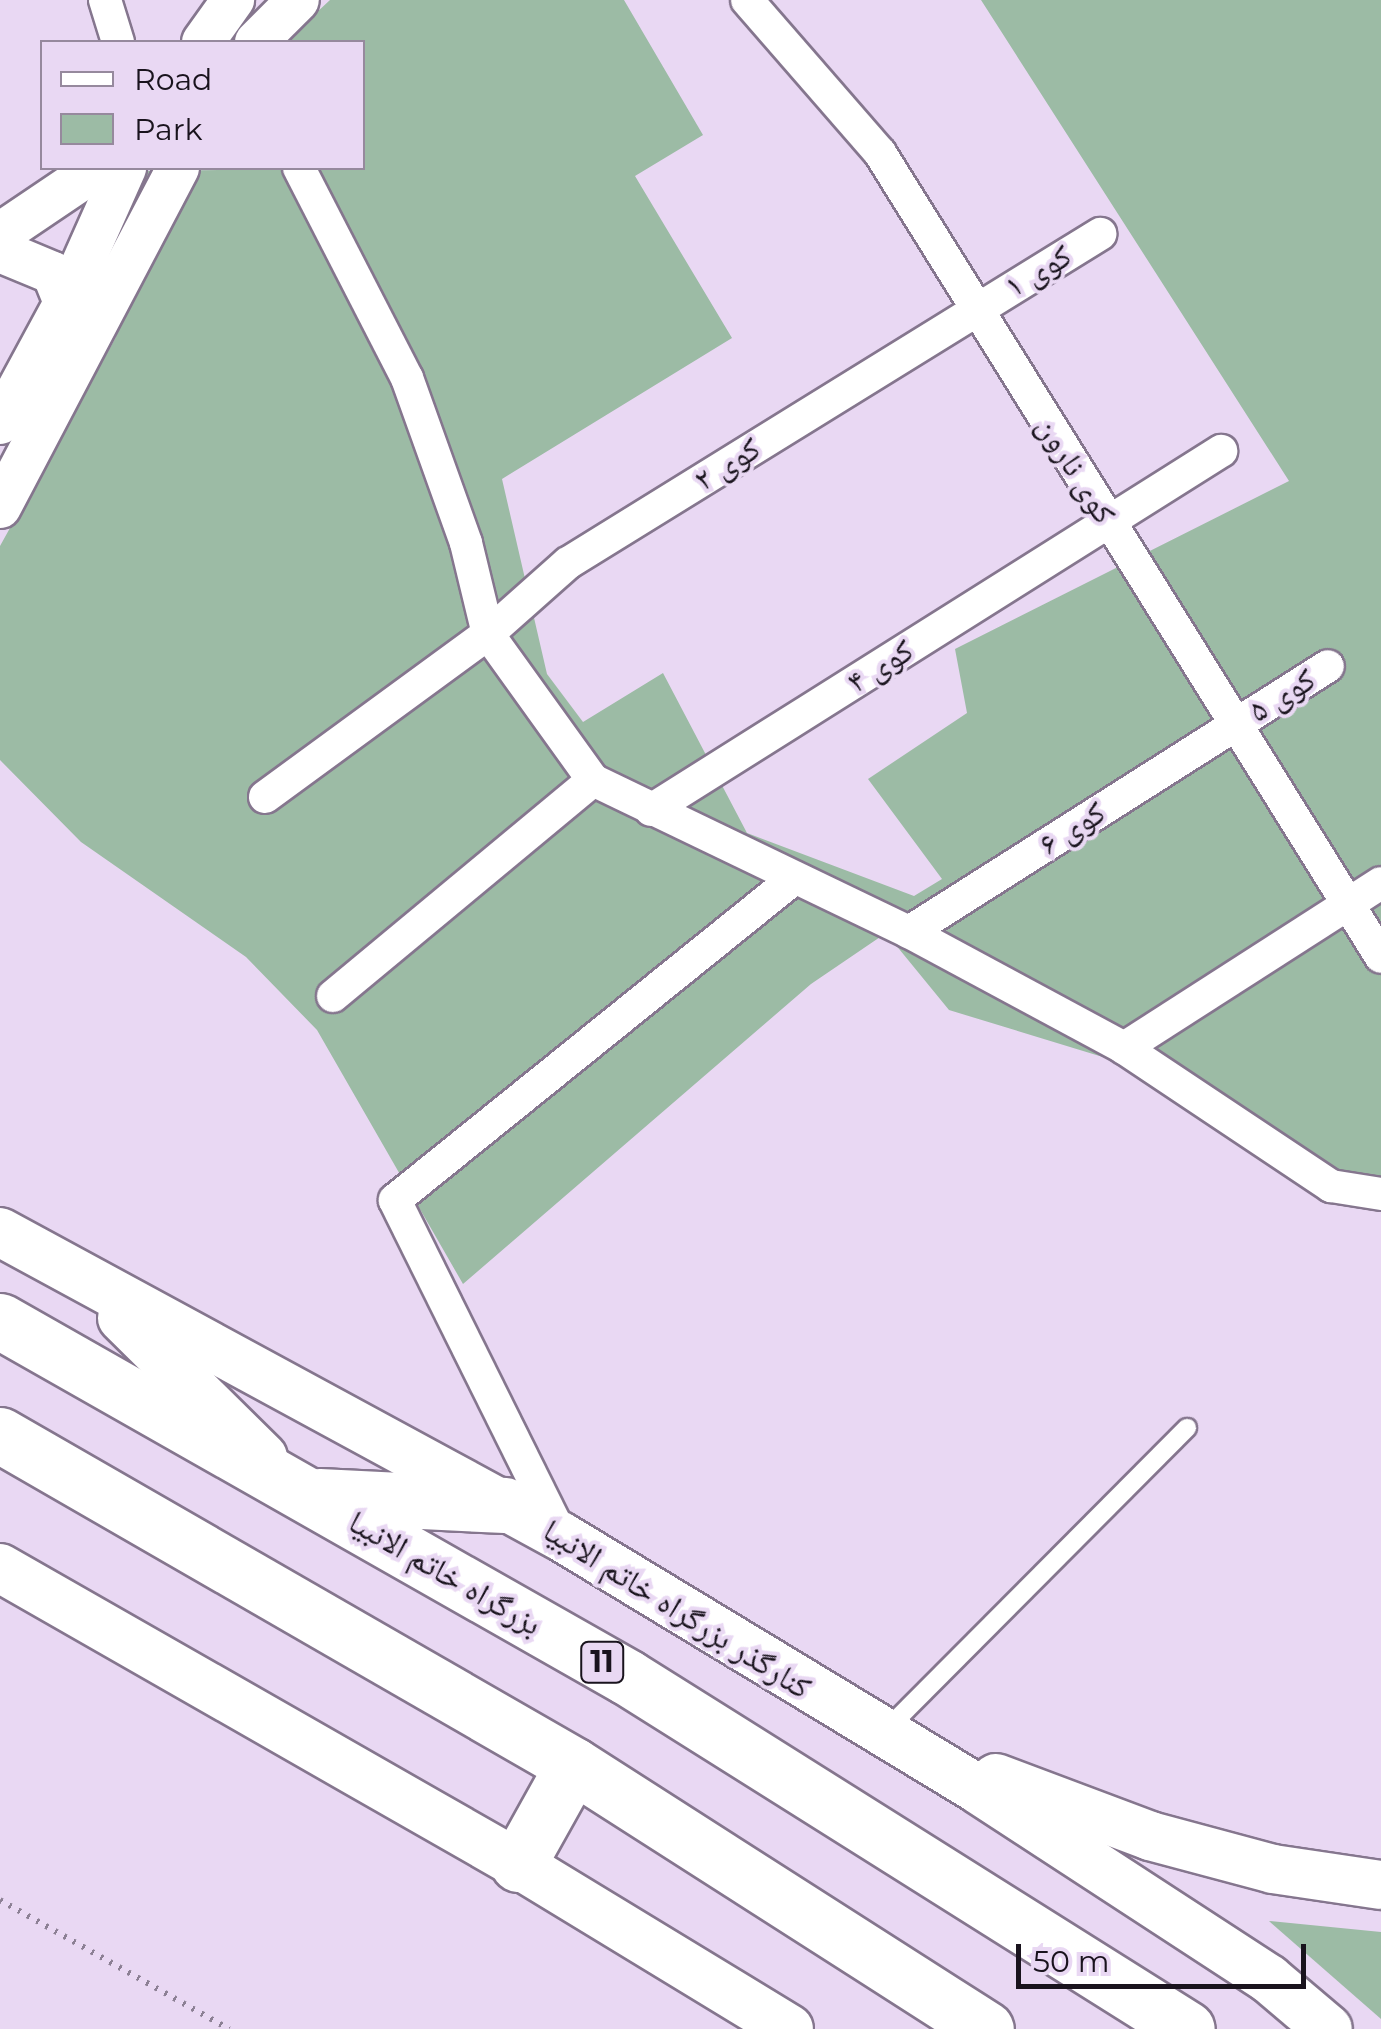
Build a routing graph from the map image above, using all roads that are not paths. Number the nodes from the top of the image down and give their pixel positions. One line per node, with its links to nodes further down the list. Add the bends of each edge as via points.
1 (105, 0): 5 (street)
2 (233, 0): 6 (street)
3 (298, 0): 7 (street)
4 (748, 0): 16 (street, کوی نارون, via 880,152)
5 (117, 40)
6 (204, 40)
7 (258, 40)
8 (95, 170): 12 (street)
9 (124, 170): 15 (street)
10 (177, 170): 19 (street)
11 (300, 170): 21 (street, via 406,378 466,543)
12 (0, 234)
13 (1100, 234): 16 (street, کوی ۱)
14 (0, 251): 15 (street, via 52,273)
15 (64, 303): 17 (street)
16 (977, 308): 20 (street, کوی نارون); 21 (street, کوی ۲, via 568,563)
17 (0, 423)
18 (1221, 451): 20 (street, کوی ۴)
19 (0, 507)
20 (1108, 521): 23 (street, کوی نارون); 26 (street, کوی ۴)
21 (488, 634): 24 (street); 25 (street, کوی ۲)
22 (1328, 666): 23 (street, کوی ۵)
23 (1235, 725): 29 (street, کوی نارون); 30 (street, کوی ۶)
24 (593, 780): 26 (street); 32 (street)
25 (265, 797)
26 (651, 810): 27 (street)
27 (792, 880): 30 (street); 42 (street, via 394,1200)
28 (1381, 883): 29 (street)
29 (1348, 905): 31 (street, کوی نارون); 33 (street)
30 (909, 932): 33 (street)
31 (1381, 957)
32 (333, 996)
33 (1124, 1048): 34 (street, via 1331,1186)
34 (1381, 1194)
35 (0, 1232): 36 (main road, کنارگذر بزرگراه خاتم الانبیا)
36 (86, 1283): 40 (main road); 41 (main road, کنارگذر بزرگراه خاتم الانبیا)
37 (0, 1322): 40 (highway, بزرگراه خاتم الانبیا / 11)
38 (1187, 1428): 44 (lane)
39 (0, 1434): 45 (highway)
40 (302, 1492): 41 (highway); 50 (highway, بزرگراه خاتم الانبیا / 11, via 628,1676)
41 (506, 1505): 42 (main road, کنارگذر بزرگراه خاتم الانبیا)
42 (562, 1536): 44 (main road, کنارگذر بزرگراه خاتم الانبیا)
43 (0, 1568): 46 (main road)
44 (882, 1734): 47 (main road, via 1150,1836 1273,1868); 51 (main road, کنارگذر بزرگراه خاتم الانبیا, via 1269,1979)
45 (572, 1765): 46 (highway); 49 (highway)
46 (518, 1864): 48 (main road)
47 (1381, 1885)
48 (789, 2029)
49 (986, 2029)
50 (1188, 2029)
51 (1328, 2029)

